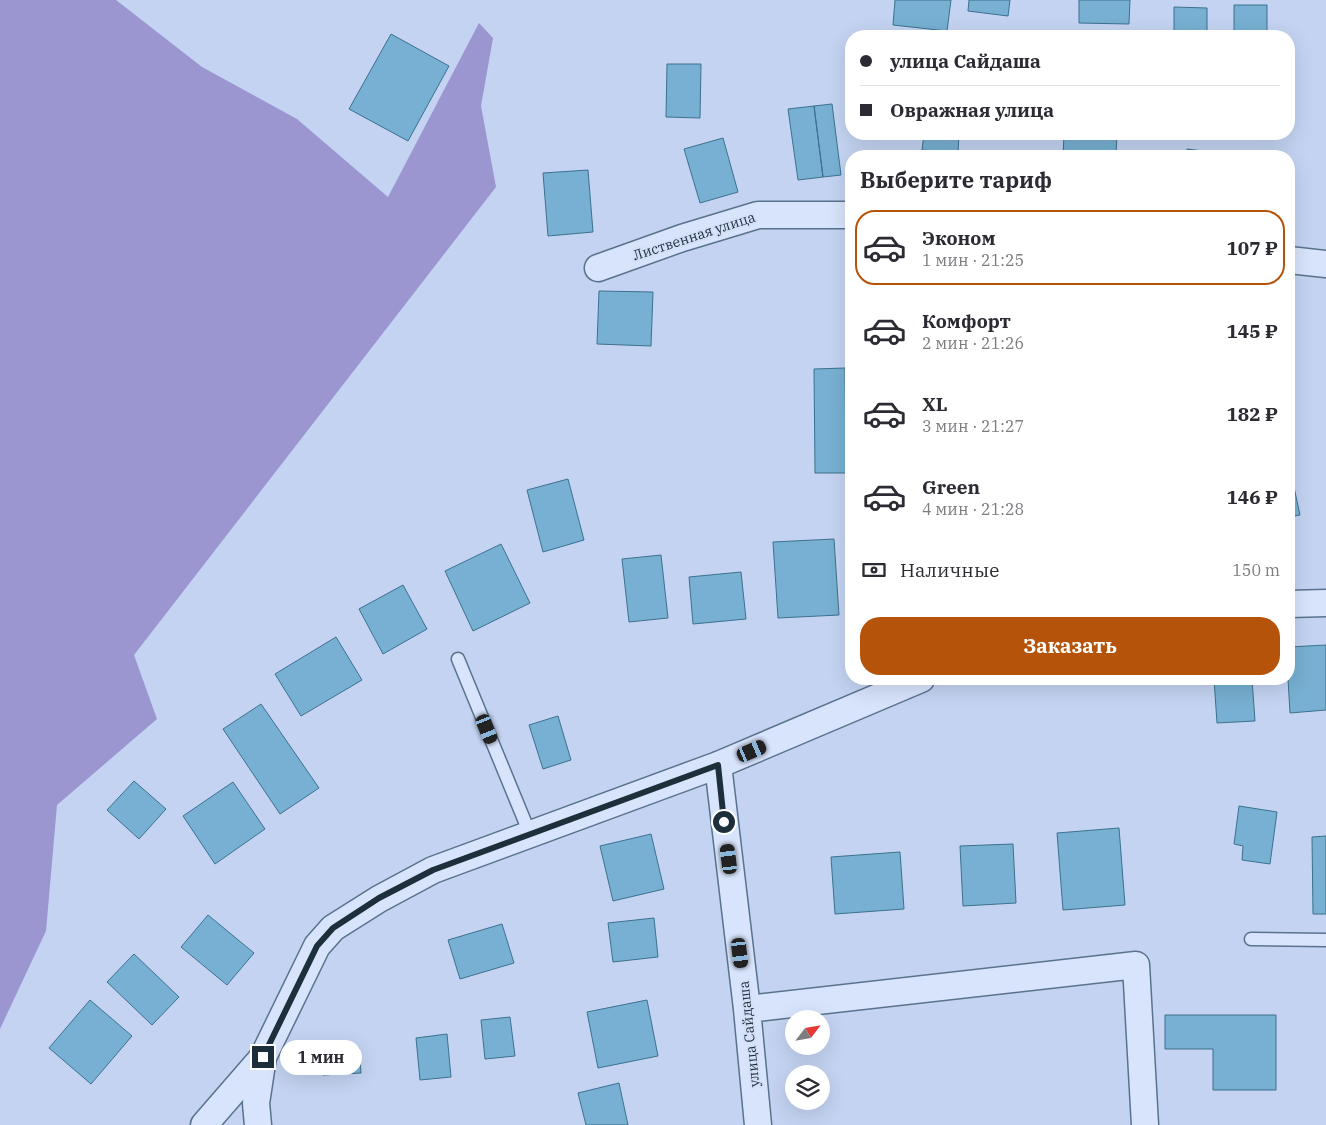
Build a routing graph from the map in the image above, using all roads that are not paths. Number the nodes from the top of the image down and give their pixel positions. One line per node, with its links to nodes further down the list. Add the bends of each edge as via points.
1 (845, 215): 4 (street, Лиственная улица, via 758,214)
2 (1295, 261): 3 (street)
3 (1326, 264)
4 (598, 268)
5 (1295, 604): 6 (street)
6 (1326, 604)
7 (458, 659): 10 (lane)
8 (907, 685): 9 (street)
9 (718, 765): 10 (street); 13 (street, улица Сайдаша)
10 (530, 834): 14 (street, via 433,870 379,898 333,928 317,946)
11 (1251, 939): 12 (lane)
12 (1326, 940)
13 (747, 1009): 17 (street, улица Сайдаша); 18 (street, via 1136,965)
14 (263, 1057): 15 (street); 16 (street, via 256,1103)
15 (204, 1125)
16 (258, 1125)
17 (758, 1125)
18 (1145, 1125)

